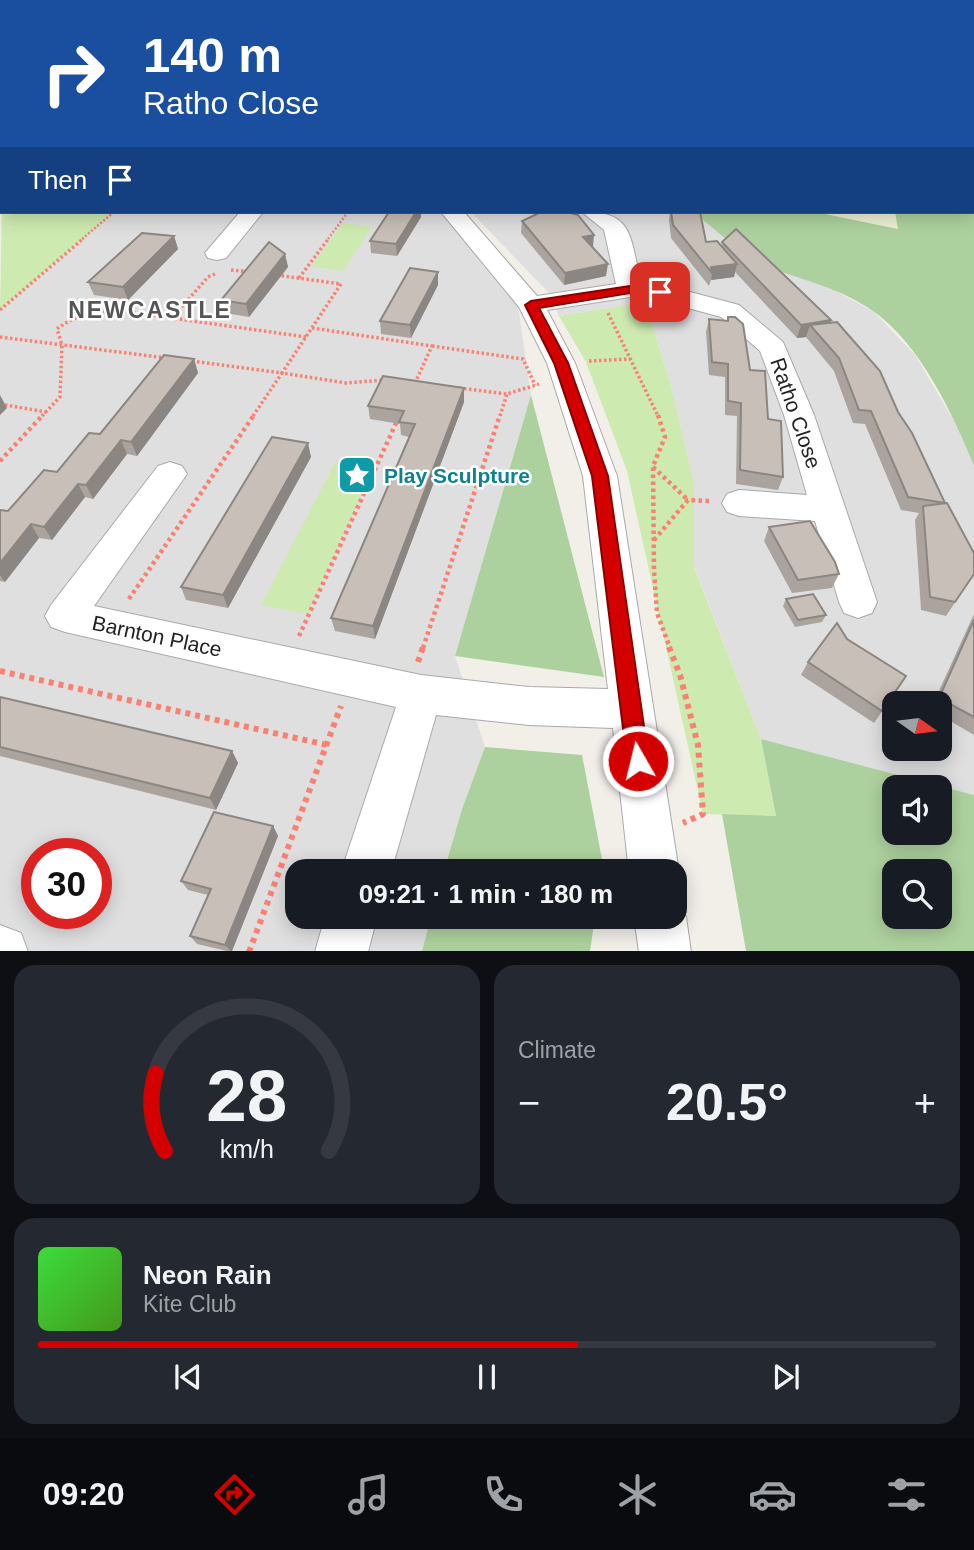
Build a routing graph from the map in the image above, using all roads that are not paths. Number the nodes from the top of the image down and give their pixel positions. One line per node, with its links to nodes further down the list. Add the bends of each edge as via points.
1 (251, 214): 4 (street)
2 (454, 214): 6 (street)
3 (596, 214): 5 (street, via 615,228)
4 (221, 261)
5 (630, 289): 6 (street, Ratho Close); 9 (street, Ratho Close, via 660,292 730,311 773,348)
6 (531, 305): 12 (street, via 554,375 600,476)
7 (170, 474): 11 (street, Barnton Place, via 65,616)
8 (739, 503): 9 (street)
9 (829, 509): 10 (street, Ratho Close)
10 (858, 602)
11 (414, 692): 12 (street, Barnton Place, via 529,706); 14 (street)
12 (631, 709): 13 (street)
13 (651, 855)
14 (369, 859)
15 (347, 929): 17 (street)
16 (662, 929): 18 (street)
17 (341, 951)
18 (665, 951)

